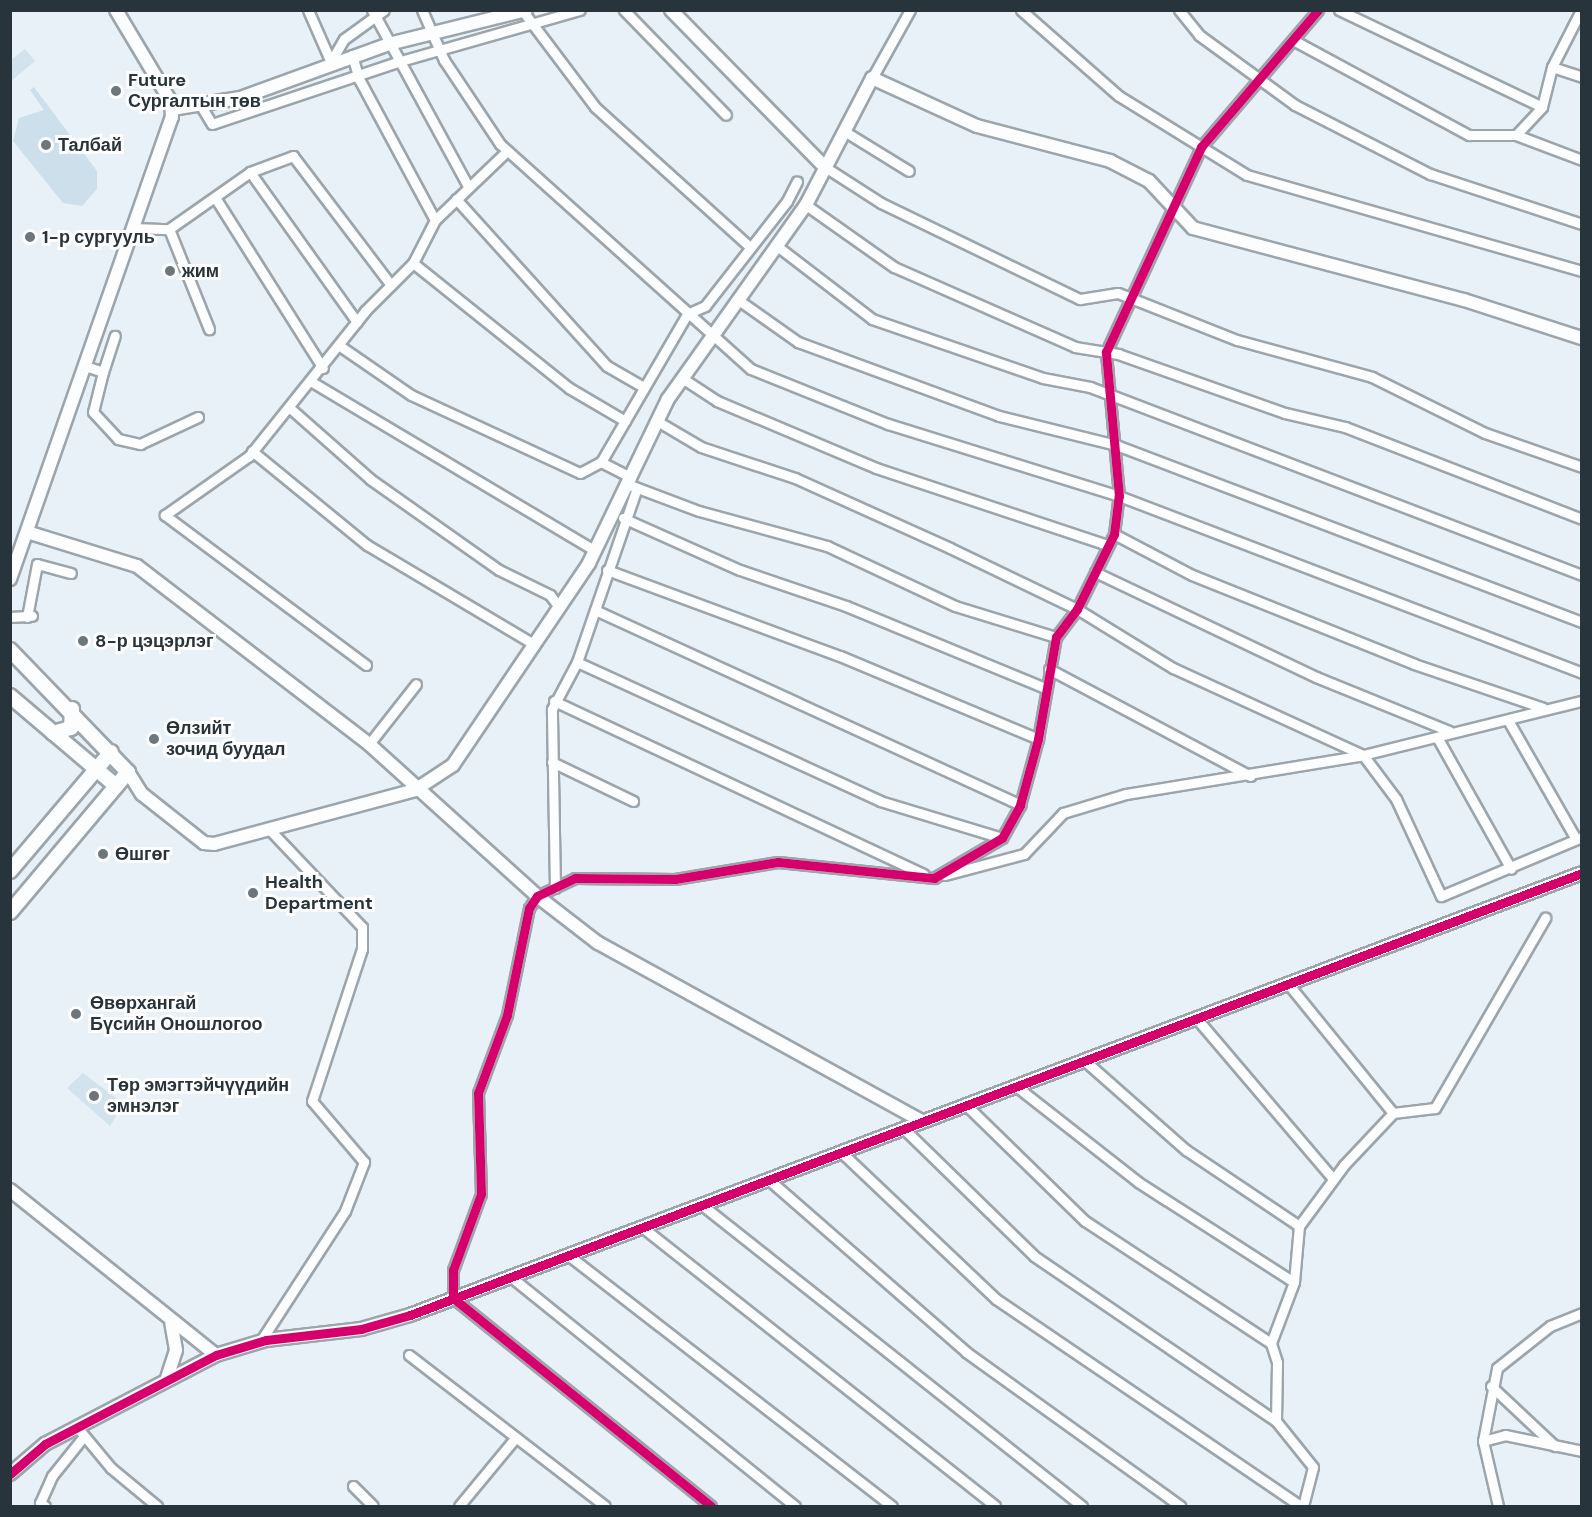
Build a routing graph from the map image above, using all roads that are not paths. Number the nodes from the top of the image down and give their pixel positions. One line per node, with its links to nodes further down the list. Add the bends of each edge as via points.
1 (117, 10): 33 (street)
2 (308, 10): 25 (street, via 325,39)
3 (372, 10): 16 (street)
4 (384, 10): 16 (street)
5 (422, 10): 19 (street)
6 (580, 10): 18 (street)
7 (624, 10): 34 (street)
8 (671, 10): 40 (street)
9 (910, 10): 28 (street)
10 (1021, 10): 37 (street, via 1119,96)
11 (1179, 10): 30 (street, via 1199,35)
12 (1318, 10): 20 (street)
13 (1339, 10): 32 (street)
14 (1581, 10): 17 (street)
15 (523, 11): 18 (street); 19 (street)
16 (377, 20): 21 (street); 25 (street, via 344,39)
17 (1579, 24): 26 (street)
18 (538, 26): 22 (street); 53 (street, via 595,107)
19 (435, 36): 21 (street); 22 (street)
20 (1293, 40): 30 (street); 36 (street, via 1469,135)
21 (389, 44): 23 (street); 24 (street)
22 (440, 50): 24 (street); 38 (street)
23 (352, 55): 25 (street); 29 (street)
24 (397, 62): 29 (street); 44 (street)
25 (330, 63): 31 (street, via 240,98)
26 (1552, 67): 27 (street); 32 (street)
27 (1581, 77)
28 (872, 78): 35 (street); 47 (street, via 977,126 1110,161 1149,181)
29 (359, 79): 31 (street, via 212,124); 49 (street)
30 (1259, 79): 37 (street); 50 (street, via 1294,105 1430,174)
31 (201, 106): 33 (street)
32 (1542, 107): 36 (street)
33 (172, 109): 51 (street)
34 (726, 115)
35 (844, 130): 40 (street); 41 (street)
36 (1516, 135): 39 (street)
37 (1201, 147): 47 (street); 56 (street, via 1247,175)
38 (507, 151): 44 (street); 60 (street)
39 (1581, 160)
40 (825, 167): 48 (street); 58 (street, via 880,203 1080,299 1118,293)
41 (909, 171)
42 (250, 172): 45 (street); 57 (street, via 293,156); 61 (street)
43 (796, 181): 53 (street, via 788,201)
44 (468, 186): 46 (street)
45 (216, 199): 52 (street); 69 (street)
46 (456, 199): 49 (street); 73 (street, via 607,366)
47 (1172, 202): 58 (street); 65 (street, via 1193,228 1207,233 1464,300)
48 (806, 205): 54 (street); 67 (street, via 894,267 1075,347)
49 (435, 220): 55 (street)
50 (1581, 224)
51 (134, 228): 52 (street); 68 (street)
52 (169, 229): 62 (street)
53 (749, 246): 60 (street, via 705,306)
54 (777, 246): 59 (street); 74 (street, via 872,319)
55 (413, 263): 57 (street); 77 (street, via 569,388)
56 (1581, 271)
57 (390, 284): 61 (street)
58 (1131, 298): 67 (street); 82 (street, via 1237,340 1372,377 1485,433)
59 (737, 299): 64 (street); 79 (street, via 798,342 999,416)
60 (687, 314): 64 (street); 73 (street)
61 (357, 322): 66 (street)
62 (209, 329)
63 (115, 336): 70 (street)
64 (710, 337): 71 (street); 84 (street, via 750,369 888,424)
65 (1581, 338)
66 (340, 346): 69 (street); 81 (street, via 411,394 580,473)
67 (1106, 352): 74 (street); 86 (street, via 1345,428)
68 (85, 366): 70 (street); 87 (street)
69 (323, 368): 72 (street)
70 (103, 372): 76 (street, via 93,412 118,439 140,444)
71 (682, 378): 78 (street); 89 (street, via 717,401 876,468)
72 (312, 382): 75 (street); 90 (street)
73 (641, 386): 77 (street)
74 (1113, 398): 79 (street); 94 (street)
75 (291, 409): 80 (street); 96 (street, via 370,479 499,570 550,596)
76 (198, 417)
77 (625, 421): 81 (street)
78 (657, 421): 83 (street); 97 (street, via 701,447 795,478)
79 (1116, 445): 84 (street); 100 (street)
80 (252, 451): 102 (street, via 367,545); 105 (street, via 165,515)
81 (601, 462): 83 (street)
82 (1581, 467)
83 (632, 483): 85 (street); 90 (street); 101 (street, via 826,546 955,606)
84 (1119, 496): 88 (street); 107 (street)
85 (623, 519): 91 (street); 109 (street, via 740,570 846,606)
86 (1581, 519)
87 (27, 532): 95 (street); 120 (street, via 137,566)
88 (1114, 534): 89 (street); 113 (street, via 1192,575 1414,664)
89 (1107, 545): 92 (street)
90 (595, 551): 96 (street)
91 (607, 570): 98 (street); 119 (street, via 840,657)
92 (1095, 572): 97 (street); 116 (street, via 1316,677)
93 (71, 573): 99 (street, via 37,564 30,617)
94 (1581, 575)
95 (10, 579)
96 (559, 607): 102 (street)
97 (1077, 609): 101 (street); 122 (street, via 1173,668)
98 (595, 610): 104 (street); 131 (street)
99 (10, 617)
100 (1581, 622)
101 (1056, 637): 106 (street)
102 (534, 644): 128 (street, via 453,765)
103 (10, 650): 114 (main road)
104 (578, 662): 111 (street); 133 (street, via 880,801)
105 (366, 665)
106 (1049, 669): 109 (street); 126 (street)
107 (1581, 673)
108 (416, 684): 120 (street)
109 (1045, 688): 119 (street)
110 (10, 696): 117 (main road)
111 (554, 700): 123 (street); 138 (street)
112 (1580, 705): 113 (street)
113 (1543, 708): 115 (street)
114 (72, 709): 117 (main road, via 71,728); 121 (main road)
115 (1509, 722): 116 (street); 134 (street)
116 (1449, 731): 118 (street)
117 (52, 733): 124 (main road)
118 (1437, 737): 122 (street); 136 (street)
119 (1038, 739): 131 (street)
120 (369, 744): 128 (street)
121 (111, 752): 124 (main road); 125 (main road)
122 (1363, 755): 126 (street); 136 (street, via 1396,799 1441,896)
123 (552, 762): 130 (street); 139 (street)
124 (96, 770): 127 (main road); 135 (main road)
125 (128, 772): 127 (main road); 129 (street)
126 (1250, 776): 138 (street, via 1126,794 1063,813 1024,854)
127 (116, 786): 129 (street); 141 (main road)
128 (416, 790): 132 (street); 140 (street)
129 (142, 794): 132 (street, via 204,843)
130 (633, 801)
131 (1020, 805): 133 (street)
132 (269, 829): 164 (street, via 362,927 362,949 312,1101 364,1162 345,1212)
133 (1002, 838): 138 (street)
134 (1579, 838): 136 (street)
135 (13, 863)
136 (1511, 869)
137 (1581, 873): 143 (street)
138 (934, 878): 139 (street, via 778,862 675,879 575,878)
139 (555, 888): 140 (street)
140 (537, 896): 149 (street, via 644,970); 161 (street, via 529,909 507,1015 478,1093 481,1194 453,1270)
141 (10, 912)
142 (1545, 918): 148 (street, via 1435,1108)
143 (1289, 985): 144 (street); 148 (street)
144 (1197, 1019): 145 (street); 153 (street)
145 (1085, 1061): 146 (street); 156 (street, via 1186,1150)
146 (1017, 1087): 147 (street); 160 (street, via 1138,1182)
147 (966, 1105): 149 (street); 165 (street, via 1085,1221)
148 (1393, 1113): 153 (street)
149 (922, 1121): 150 (street)
150 (903, 1128): 151 (street); 170 (street, via 1034,1256)
151 (840, 1151): 152 (street); 189 (street, via 996,1299)
152 (768, 1179): 155 (street); 188 (street, via 966,1352)
153 (1333, 1179): 156 (street)
154 (10, 1191): 163 (street)
155 (702, 1205): 157 (street); 187 (street)
156 (1299, 1226): 160 (street)
157 (642, 1227): 158 (street); 186 (street)
158 (568, 1256): 159 (street); 185 (street)
159 (511, 1277): 161 (street); 184 (street)
160 (1294, 1282): 165 (street)
161 (453, 1298): 164 (street, via 361,1329); 183 (street)
162 (1581, 1313): 169 (street, via 1550,1326 1497,1368)
163 (171, 1323): 166 (street); 168 (street, via 176,1350)
164 (260, 1342): 166 (street)
165 (1271, 1343): 170 (street, via 1277,1362)
166 (216, 1355): 168 (street)
167 (409, 1355): 172 (street)
168 (167, 1378): 171 (street)
169 (1491, 1386): 173 (street); 174 (street)
170 (1276, 1421): 189 (street, via 1313,1467)
171 (80, 1432): 176 (street); 178 (street, via 52,1476 40,1503); 179 (street)
172 (516, 1437): 181 (street); 182 (street)
173 (1483, 1442): 174 (street, via 1505,1434); 190 (street)
174 (1556, 1448): 175 (street)
175 (1581, 1451)
176 (10, 1474)
177 (352, 1486): 180 (street)
178 (45, 1506)
179 (157, 1506)
180 (373, 1506)
181 (459, 1506)
182 (605, 1506)
183 (711, 1506)
184 (795, 1506)
185 (892, 1506)
186 (995, 1506)
187 (1082, 1506)
188 (1180, 1506)
189 (1302, 1506)
190 (1498, 1506)

